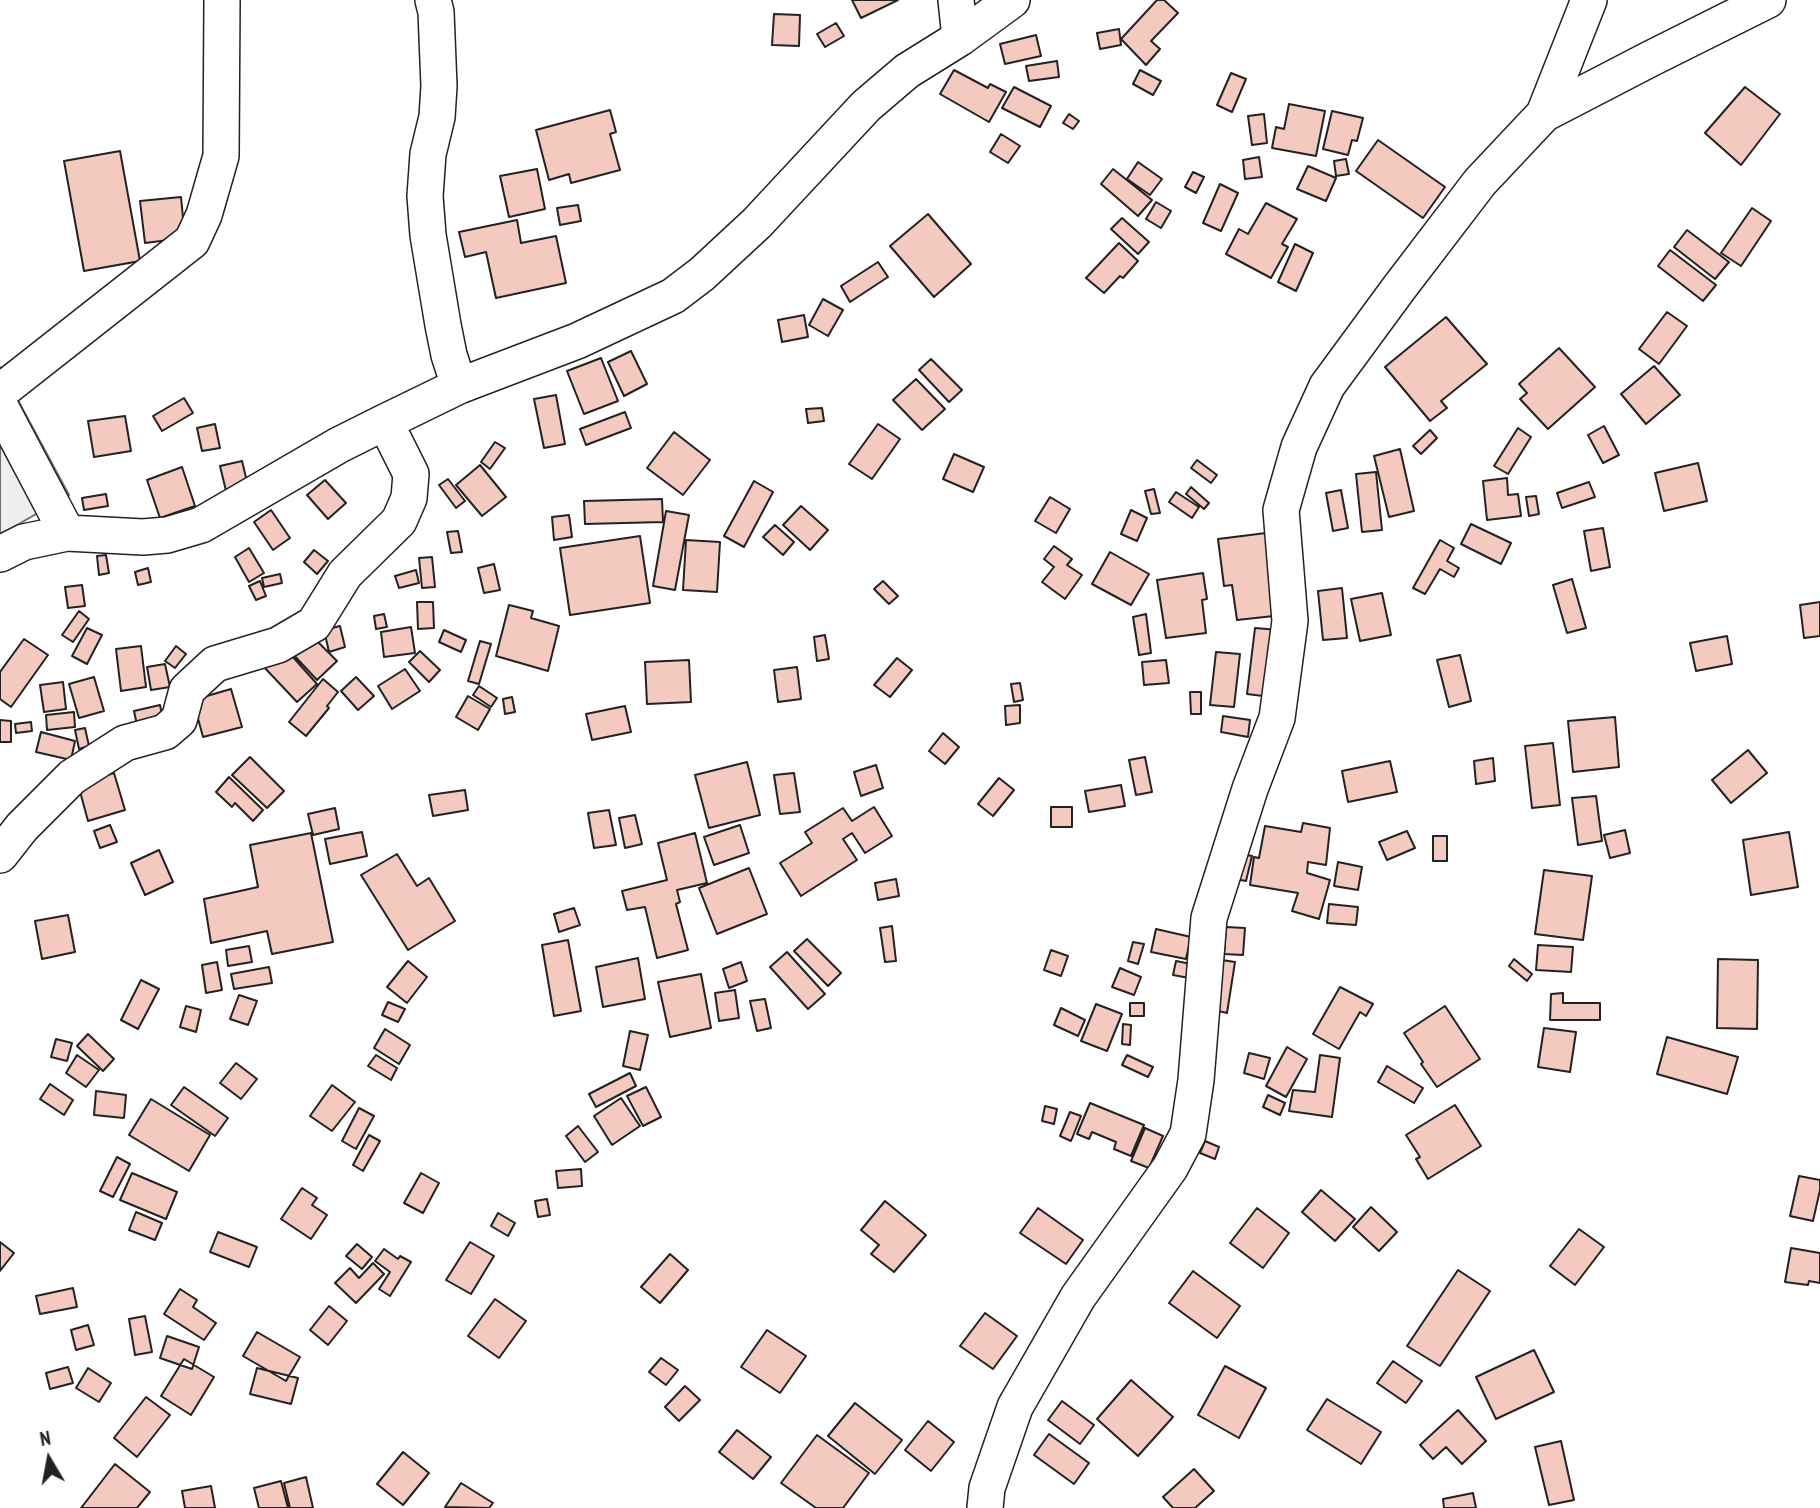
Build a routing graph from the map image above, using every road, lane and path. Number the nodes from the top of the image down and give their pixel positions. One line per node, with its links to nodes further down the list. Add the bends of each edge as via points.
1 (222, 0): 10 (street, via 221,156 192,241)
2 (433, 0): 9 (street, via 439,86 425,196 436,288)
3 (956, 0): 7 (street)
4 (1013, 0): 7 (street)
5 (1589, 0): 8 (street)
6 (1769, 0): 8 (street)
7 (960, 38): 9 (street, via 907,71 866,106 757,223 673,296 577,341)
8 (1545, 114): 16 (street, via 1480,182 1399,288 1327,387 1299,447 1281,510 1290,621 1277,718 1209,918 1188,1134 1170,1168 1078,1297 1015,1407 987,1488)
9 (459, 386): 12 (street)
10 (0, 392)
11 (0, 406): 13 (street)
12 (385, 422): 13 (street, via 201,525 144,537); 15 (street, via 411,474 409,498 399,521 345,574 314,624 278,645 215,664 187,690 180,720 165,732 125,743 72,778)
13 (67, 533): 14 (street, via 24,542)
14 (0, 554)
15 (0, 855)
16 (985, 1508)

